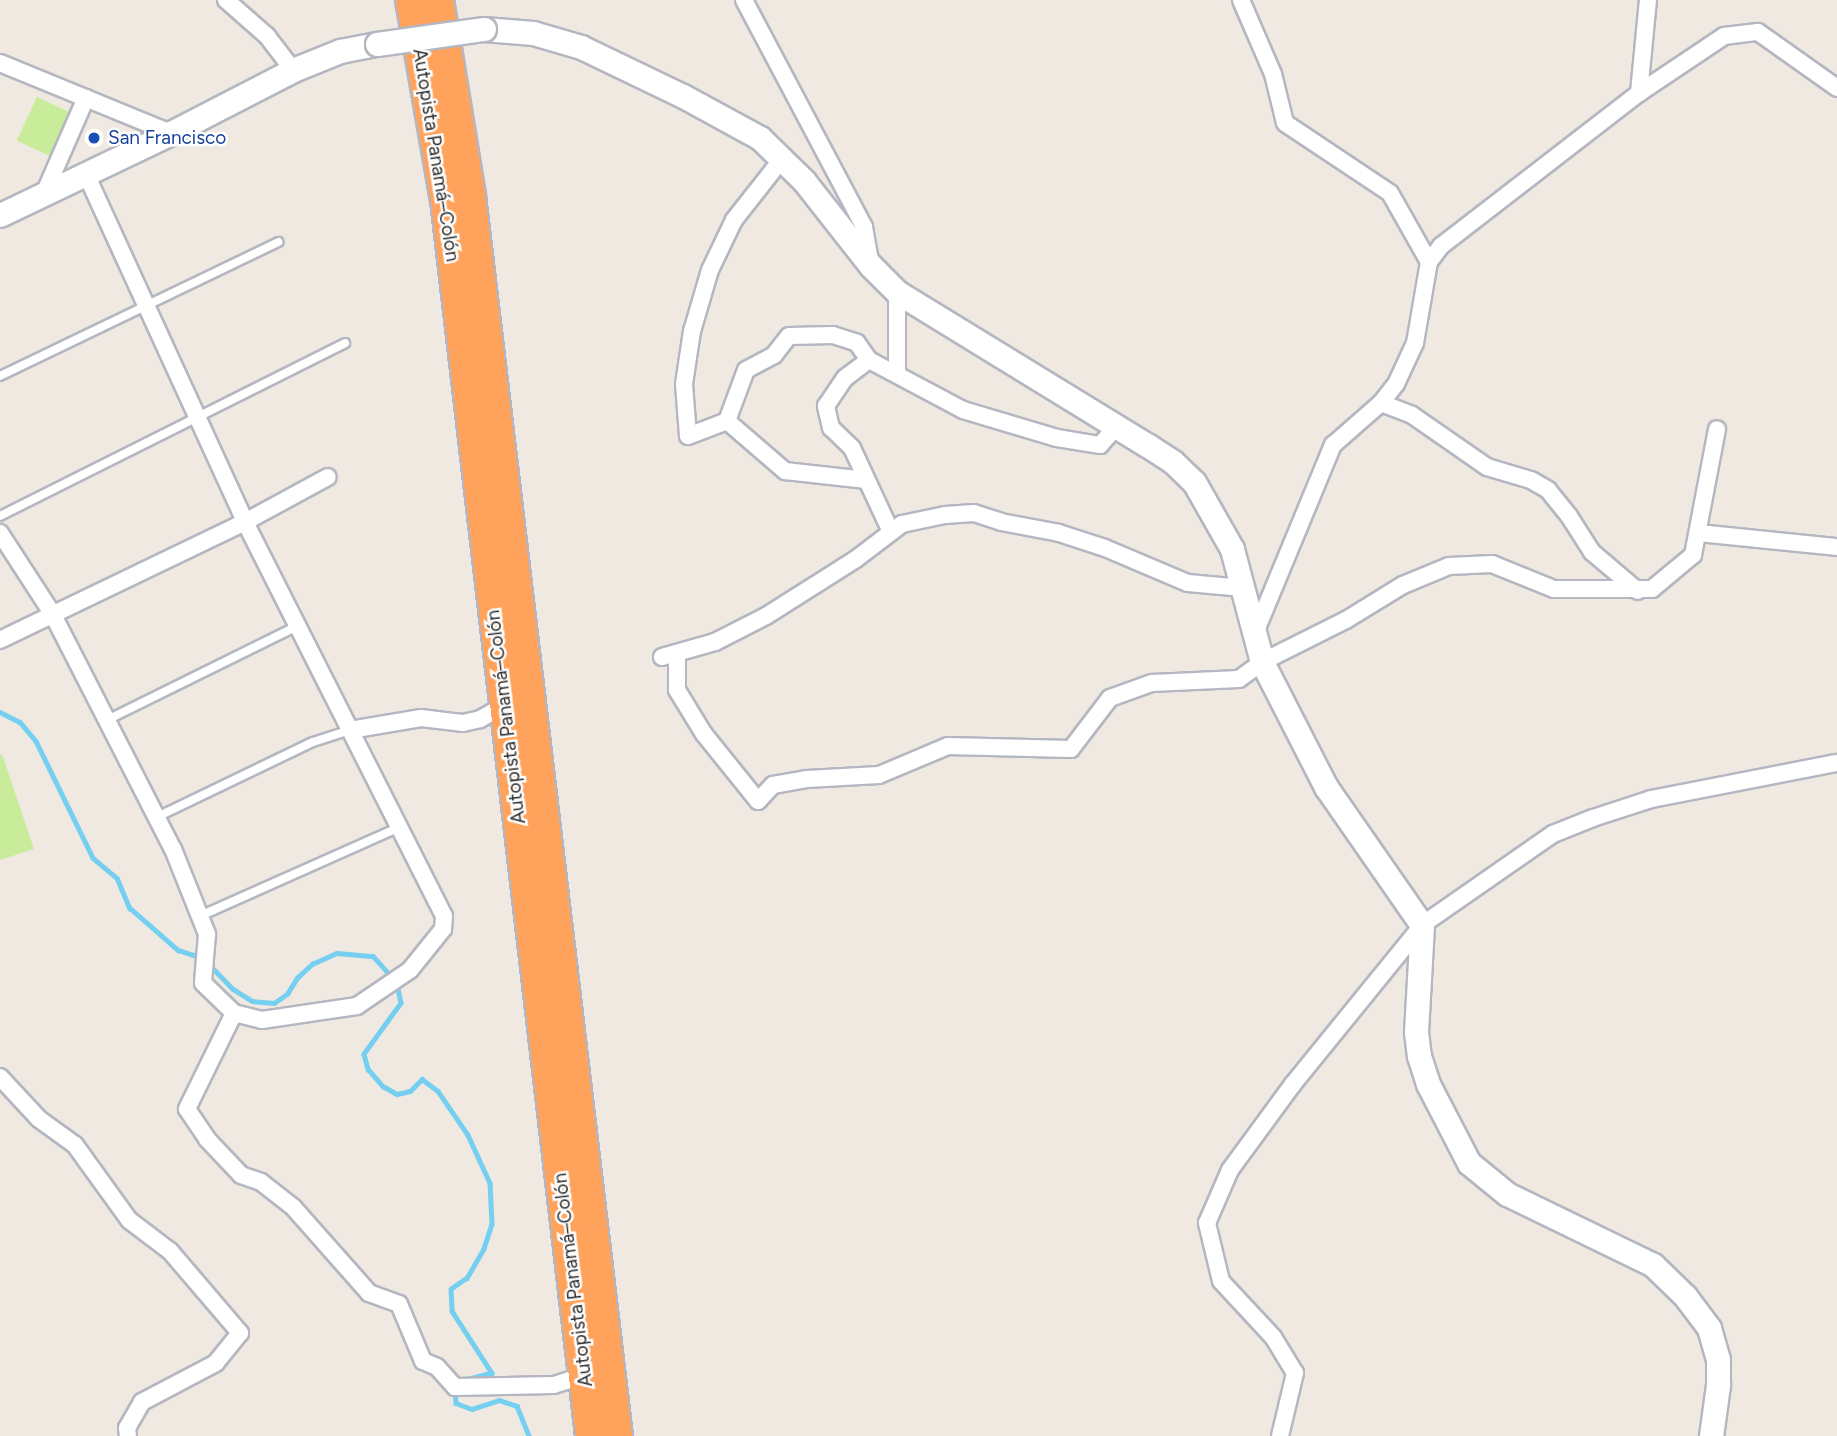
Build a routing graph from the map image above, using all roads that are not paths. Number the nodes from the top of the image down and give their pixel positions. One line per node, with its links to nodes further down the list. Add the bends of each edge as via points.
1 (226, 0): 8 (street, via 267,36)
2 (411, 0): 46 (highway, Autopista Panamá–Colón, via 446,200)
3 (438, 0): 59 (highway, Autopista Panamá–Colón, via 471,210)
4 (744, 0): 19 (street, via 864,227)
5 (1241, 0): 18 (street, via 1273,74 1284,123 1390,193)
6 (1648, 0): 10 (street)
7 (0, 63): 11 (street)
8 (293, 69): 12 (street); 13 (street, bridge, via 340,51 377,44 484,29 533,33 581,47 683,96 760,138)
9 (1837, 88): 10 (street, via 1758,32 1724,36)
10 (1639, 93): 18 (street, via 1441,246)
11 (86, 98): 12 (street); 15 (street)
12 (171, 133): 14 (street)
13 (782, 159): 19 (street); 28 (street, via 734,220 710,270 692,331 684,384 688,436)
14 (86, 174): 15 (street); 21 (street)
15 (44, 194): 16 (street)
16 (0, 215)
17 (278, 242): 21 (lane)
18 (1429, 262): 26 (street, via 1415,343 1396,384)
19 (871, 266): 20 (street)
20 (897, 292): 24 (street); 29 (street)
21 (148, 304): 25 (lane); 27 (street)
22 (345, 344): 27 (lane)
23 (869, 360): 24 (street); 28 (street, via 857,343 833,335 789,336 774,355 746,370); 32 (street, via 845,378 826,406 831,428 852,448)
24 (897, 374): 29 (street, via 963,410 1056,438 1100,445)
25 (0, 376)
26 (1381, 403): 40 (street, via 1412,415 1487,467 1548,490 1592,552); 43 (street, via 1334,445)
27 (197, 418): 33 (lane); 34 (street)
28 (727, 421): 32 (street, via 785,471)
29 (1116, 427): 39 (street, via 1172,461 1194,482 1232,549)
30 (1717, 429): 37 (street)
31 (328, 477): 34 (street)
32 (867, 480): 35 (street)
33 (0, 516)
34 (244, 522): 41 (street); 42 (street)
35 (891, 532): 39 (street, via 913,522 974,513 1105,548 1188,583); 45 (street, via 766,615 715,642 670,655 677,690 704,734 758,801 773,785 879,775 948,746 1071,749 1110,698 1152,683 1239,679)
36 (0, 533): 41 (street)
37 (1699, 533): 38 (street); 40 (street, via 1693,555 1653,589)
38 (1837, 547)
39 (1243, 588): 43 (street)
40 (1639, 591): 45 (street, via 1554,589 1492,565 1448,566 1403,585)
41 (52, 613): 44 (street); 47 (street)
42 (297, 626): 47 (lane); 48 (street)
43 (1255, 634): 45 (street)
44 (0, 640)
45 (1262, 662): 53 (street, via 1325,788)
46 (505, 705): 48 (street, via 463,723 421,718); 56 (highway, Autopista Panamá–Colón)
47 (107, 720): 50 (street)
48 (350, 730): 50 (lane, via 313,742); 51 (street)
49 (1837, 763): 53 (street, via 1651,799 1593,818 1553,834)
50 (157, 817): 52 (street)
51 (400, 827): 52 (lane); 54 (street, via 444,916 443,929 410,970 357,1006 262,1020)
52 (200, 916): 54 (street, via 207,934 203,983)
53 (1422, 925): 60 (street, via 1230,1170 1207,1223 1221,1281 1273,1337 1295,1373); 61 (street, via 1416,1032 1419,1056 1428,1084 1469,1164 1507,1194 1653,1265 1685,1296 1709,1328 1718,1360)
54 (234, 1013): 56 (street, via 187,1109 207,1139 241,1175 261,1182 293,1207 369,1293 399,1304 423,1361 437,1367 455,1387 554,1385)
55 (0, 1077): 57 (street, via 38,1119 75,1145 129,1220 170,1251 240,1333 216,1363 142,1402 127,1428)
56 (584, 1375): 58 (highway, Autopista Panamá–Colón)
57 (128, 1436)
58 (591, 1436)
59 (617, 1436)
60 (1280, 1436)
61 (1711, 1436)

